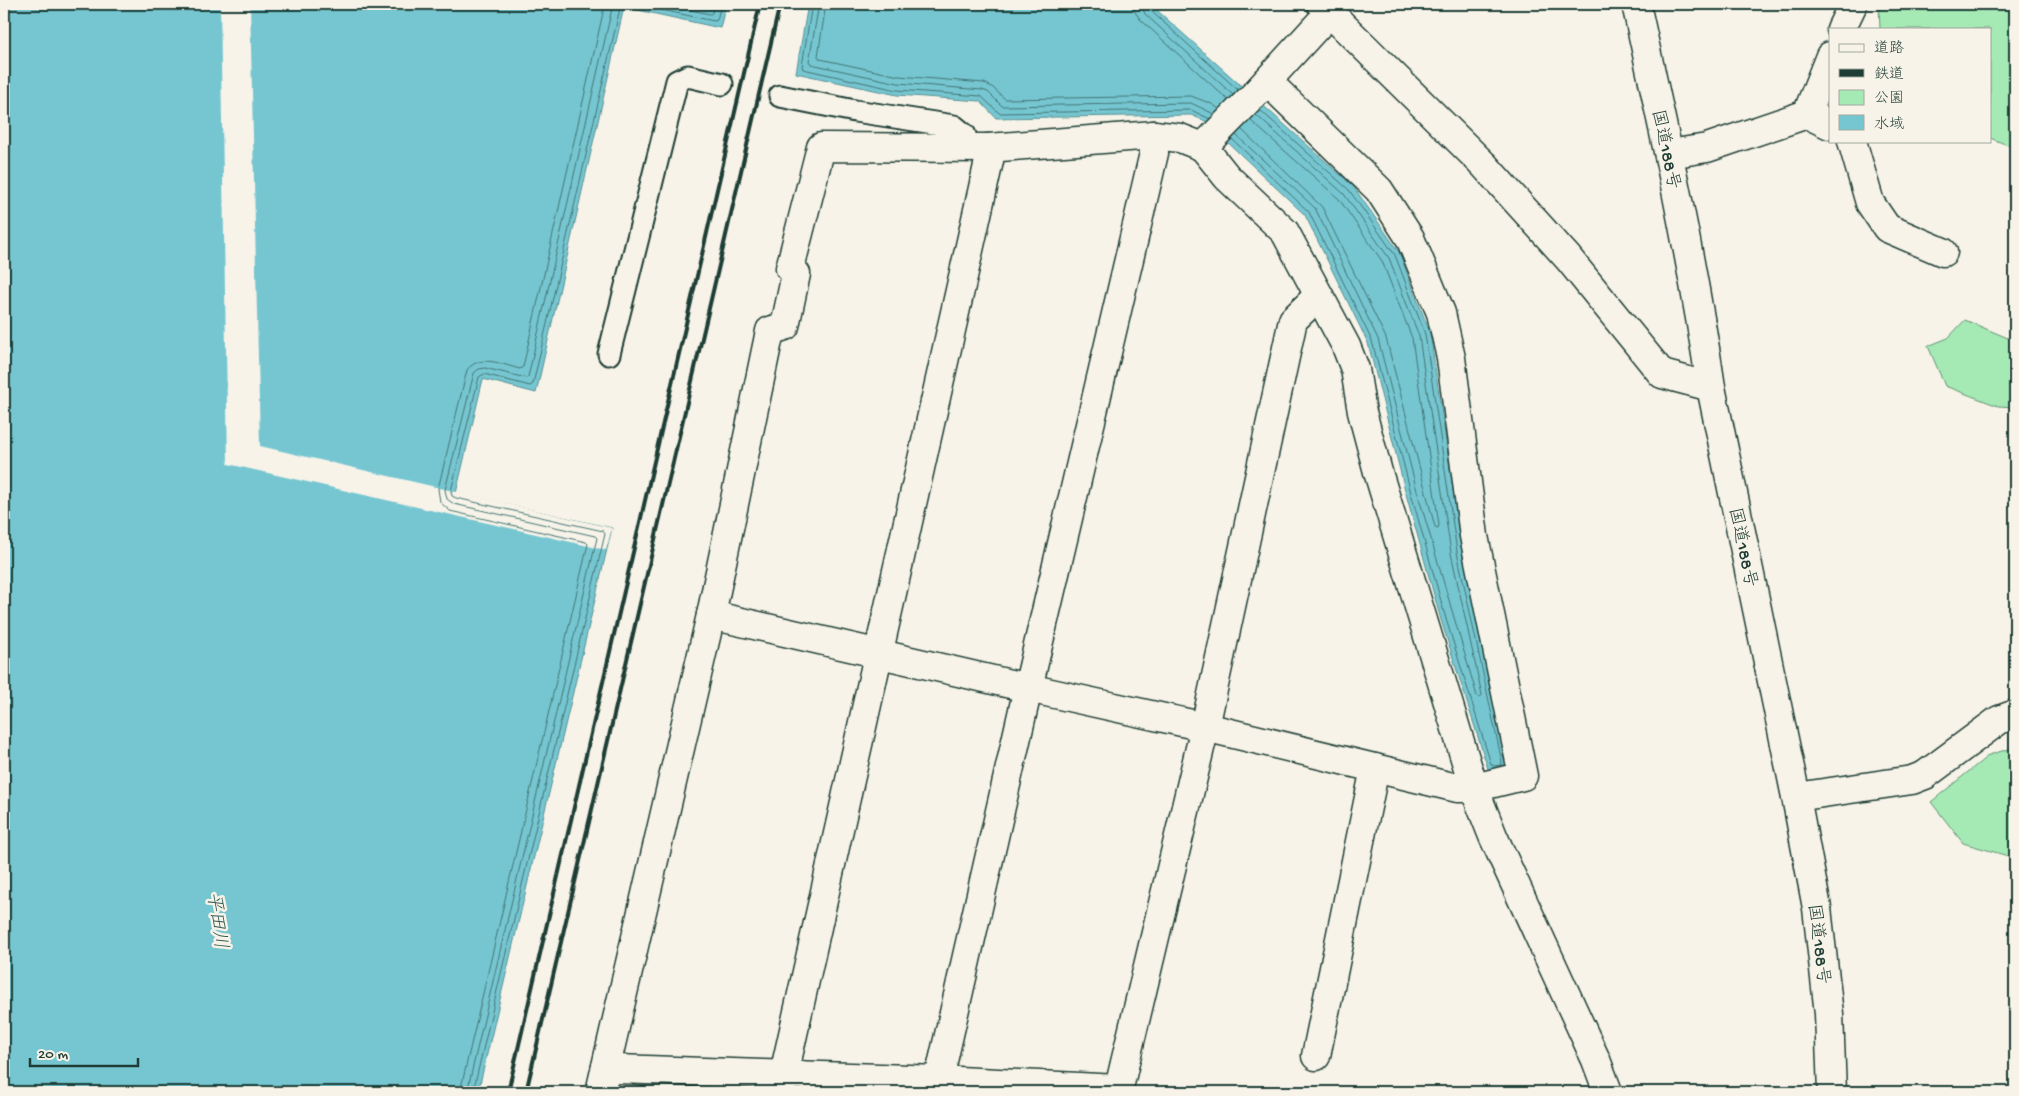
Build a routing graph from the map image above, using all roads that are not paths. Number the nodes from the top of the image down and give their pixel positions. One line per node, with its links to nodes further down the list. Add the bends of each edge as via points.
1 (1636, 4): 14 (main road, 国道188号)
2 (1853, 4): 4 (main road)
3 (1325, 8): 7 (main road); 18 (main road, via 1484,165 1568,258 1662,374)
4 (1841, 28)
5 (1829, 61): 9 (main road)
6 (722, 84): 17 (lane, via 688,76 677,81)
7 (1262, 87): 11 (main road); 25 (main road, via 1378,190 1410,238 1441,312 1451,358 1474,536 1523,776)
8 (780, 96): 13 (lane, via 954,126)
9 (1818, 119): 14 (main road, via 1707,148)
10 (1154, 135): 11 (main road); 13 (main road); 21 (main road, via 1154,153)
11 (1208, 141): 16 (main road, via 1227,177 1284,232)
12 (1852, 142): 15 (main road, via 1870,204 1887,228)
13 (978, 147): 19 (main road, via 821,147 790,268 796,274 786,326 770,331); 20 (main road, via 989,161)
14 (1669, 154): 18 (main road, 国道188号)
15 (1943, 252)
16 (1318, 296): 23 (main road, via 1293,320); 25 (main road, via 1355,369 1362,412 1378,472)
17 (609, 354)
18 (1711, 387): 26 (main road, 国道188号)
19 (711, 615): 20 (main road); 28 (main road)
20 (878, 654): 21 (main road); 29 (main road)
21 (1028, 688): 23 (main road); 30 (main road)
22 (2015, 714): 26 (main road, via 1999,720 1912,780)
23 (1206, 727): 24 (main road); 31 (main road)
24 (1375, 768): 25 (main road, via 1457,788); 27 (main road)
25 (1480, 787): 32 (main road, via 1493,836)
26 (1796, 797): 33 (main road, 国道188号, via 1817,908 1829,1014)
27 (1316, 1056)
28 (603, 1080): 29 (main road, via 617,1069)
29 (782, 1084): 30 (main road)
30 (937, 1086): 31 (main road)
31 (1118, 1091)
32 (1608, 1092)
33 (1832, 1092)

